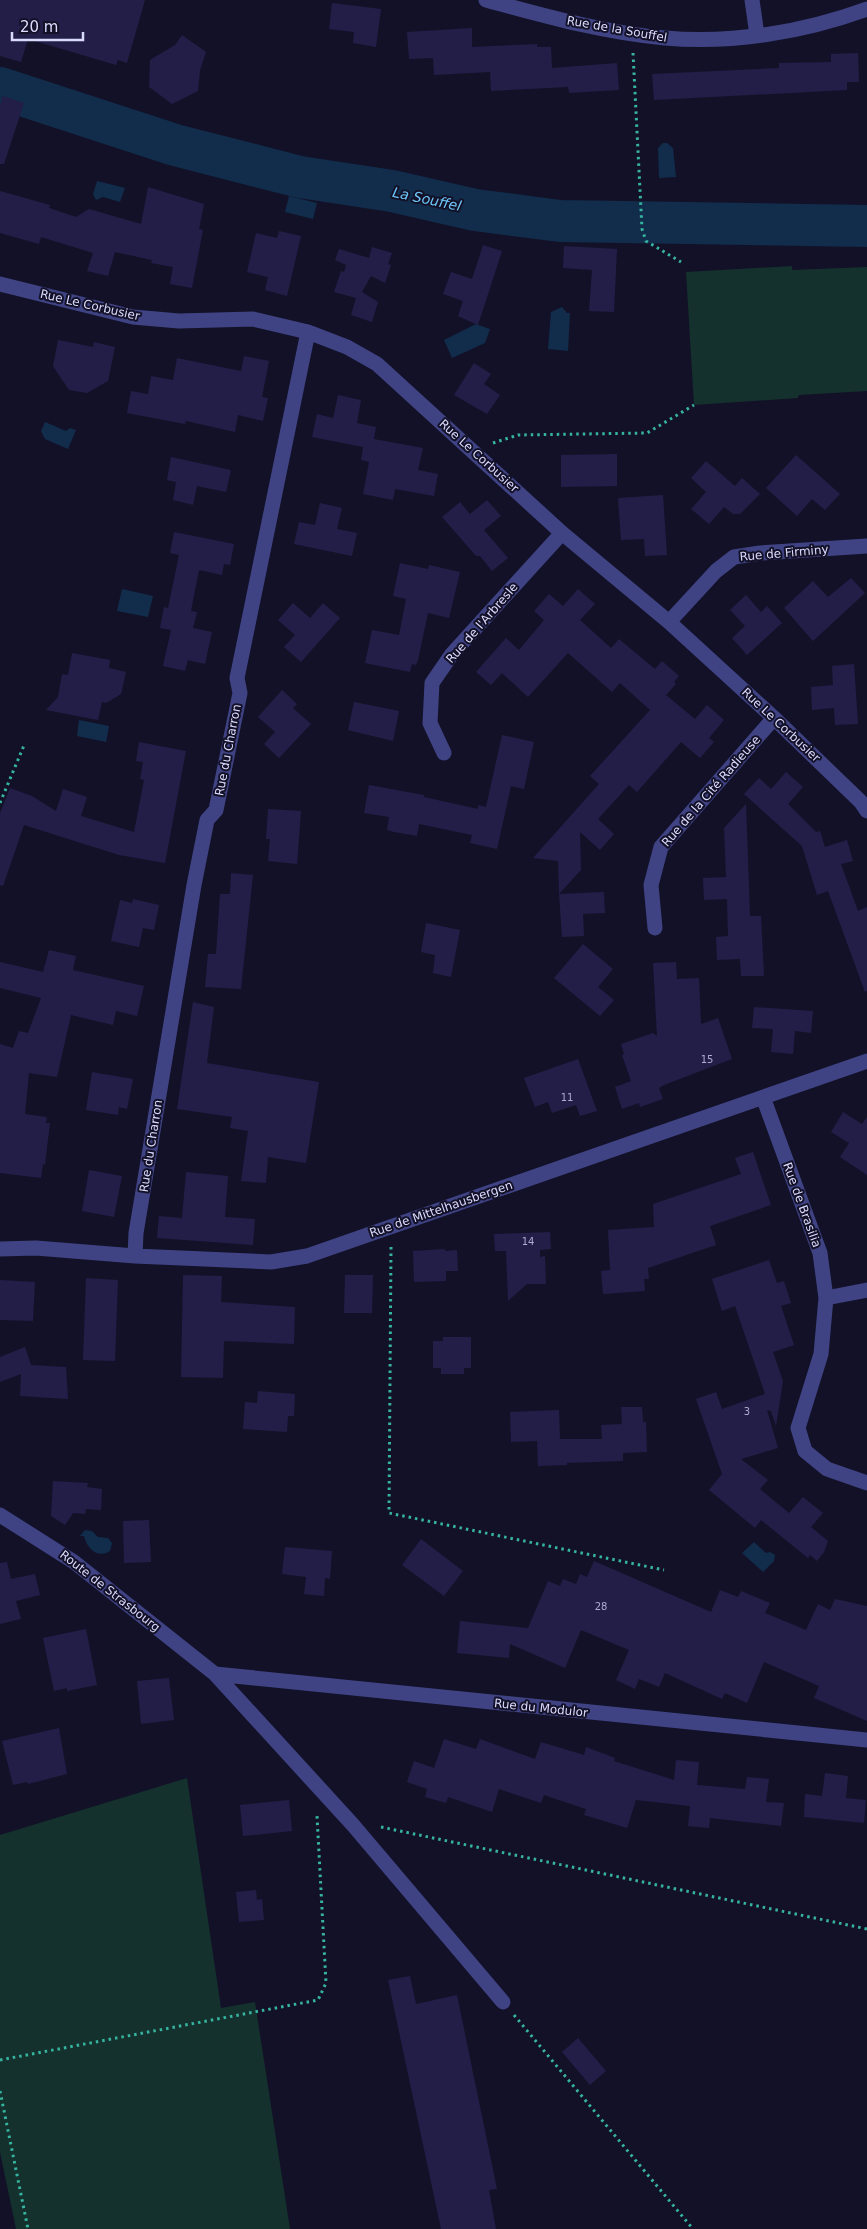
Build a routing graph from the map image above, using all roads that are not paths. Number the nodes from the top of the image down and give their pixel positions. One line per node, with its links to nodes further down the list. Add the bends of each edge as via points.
1 (486, 0): 4 (street, Rue de la Souffel, via 632,34 691,40)
2 (752, 0): 4 (street)
3 (867, 9): 4 (street, Rue de la Souffel, via 812,25)
4 (757, 35)
5 (0, 284): 6 (street, Rue Le Corbusier, via 133,317 180,321 254,319)
6 (308, 332): 7 (street, Rue Le Corbusier, via 348,347 377,364); 17 (street, Rue du Charron, via 237,678 240,693 216,810 207,820 194,885 136,1233)
7 (562, 533): 9 (street, Rue Le Corbusier); 11 (street, Rue de l'Arbresle, via 452,654 432,683 430,723)
8 (867, 546): 9 (street, Rue de Firminy, via 760,552 734,557 716,571)
9 (669, 622): 10 (street, Rue Le Corbusier)
10 (774, 718): 12 (street, Rue Le Corbusier); 13 (street, Rue de la Cité Radieuse, via 661,847 651,885)
11 (444, 752)
12 (867, 811)
13 (655, 928)
14 (867, 1061): 15 (street, Rue de Mittelhausbergen)
15 (763, 1097): 17 (street, Rue de Mittelhausbergen, via 307,1256 271,1262); 19 (street, Rue de Brasilia, via 820,1253)
16 (0, 1248): 17 (street, Rue de Mittelhausbergen)
17 (135, 1256)
18 (867, 1290): 19 (street)
19 (826, 1298): 20 (street, Rue de Brasilia, via 821,1354 798,1428 805,1450 827,1469)
20 (867, 1483)
21 (0, 1515): 22 (street, Route de Strasbourg, via 74,1562)
22 (215, 1674): 23 (street, Rue du Modulor); 24 (street, Route de Strasbourg, via 353,1824)
23 (867, 1740)
24 (503, 2002)

